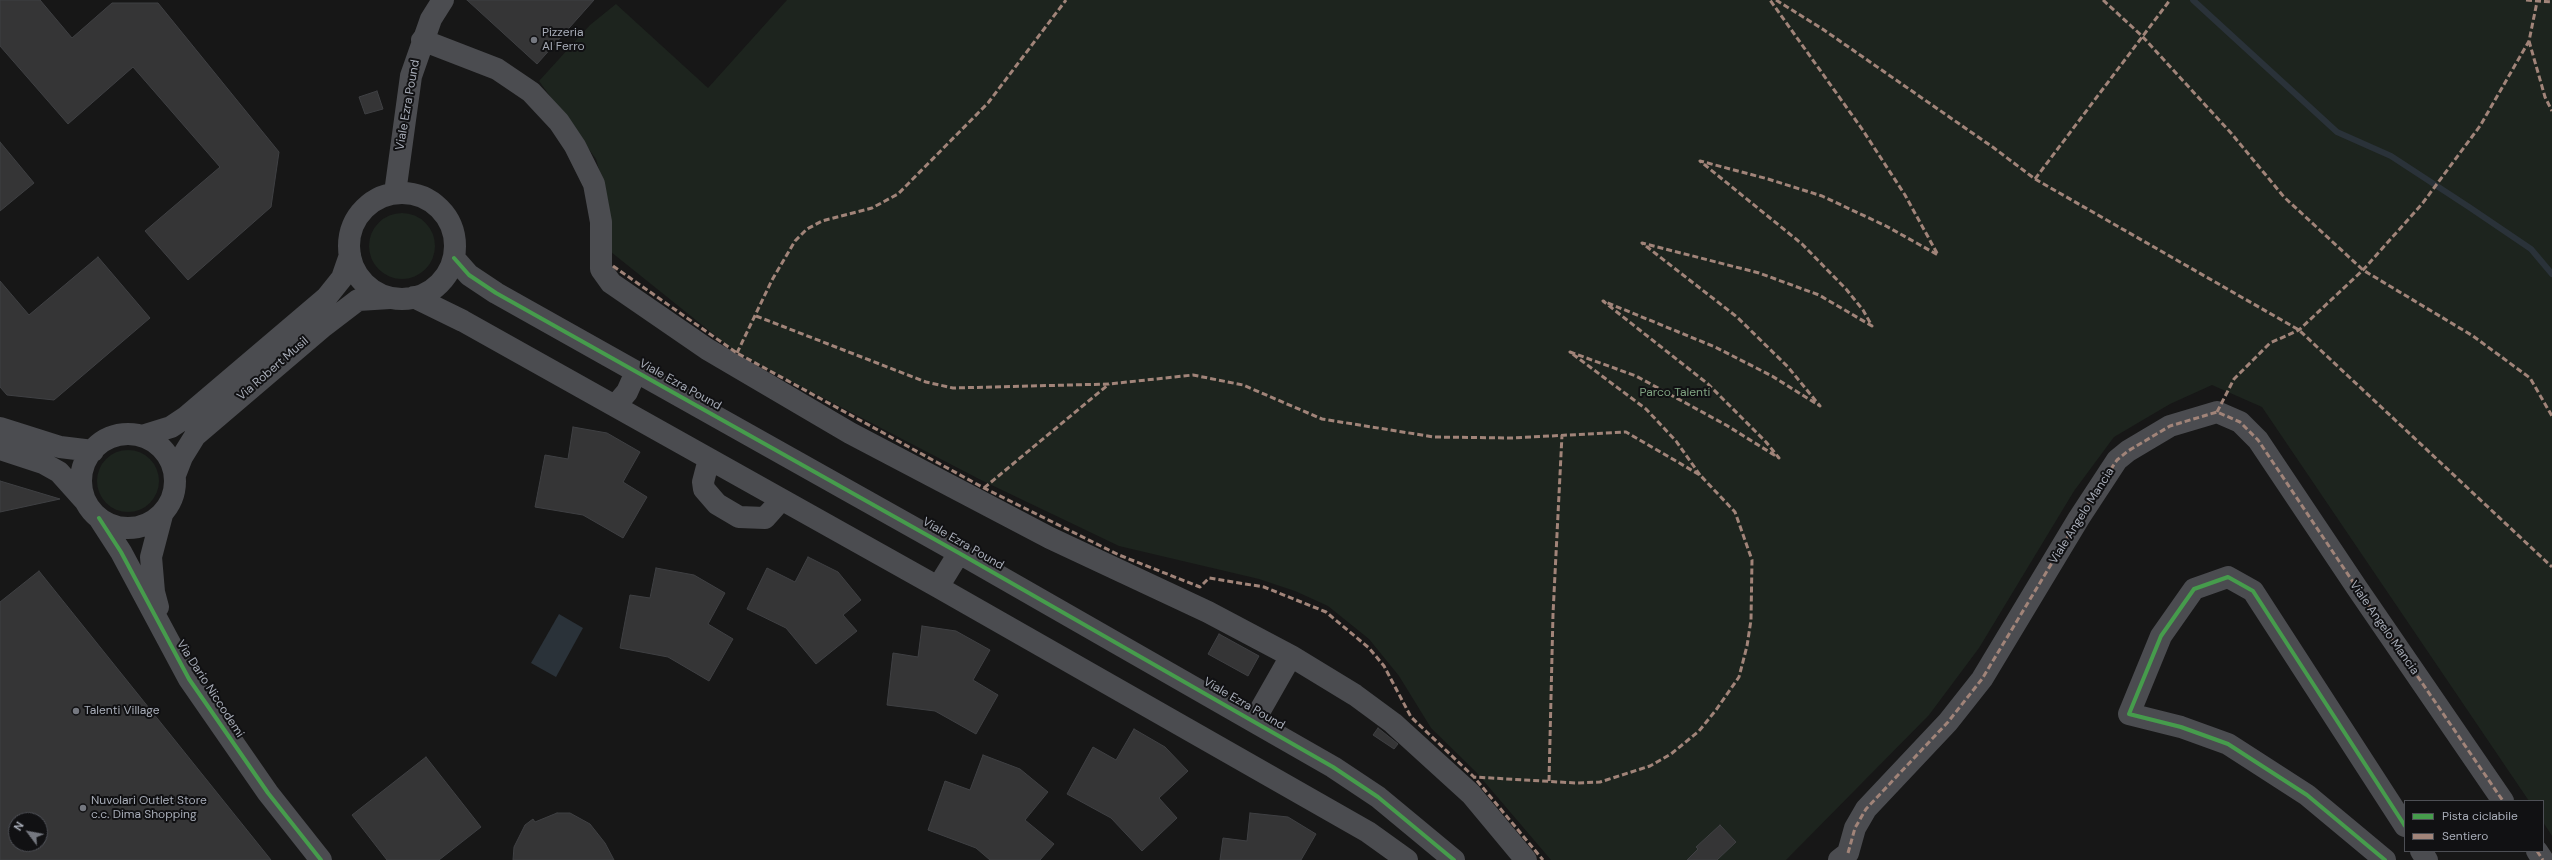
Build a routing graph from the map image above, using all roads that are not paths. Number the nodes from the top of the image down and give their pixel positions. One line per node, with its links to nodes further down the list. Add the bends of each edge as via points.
1 (443, 0): 2 (street, Viale Ezra Pound)
2 (422, 40): 3 (street, Viale Ezra Pound, via 411,76); 21 (street, via 479,60 509,76 531,92 559,122 575,146 594,184 601,222 601,269 611,283 707,349 850,433 1050,538 1208,612)
3 (395, 193): 4 (street, via 372,202 358,217 350,234); 5 (street, via 419,196 440,210 452,233)
4 (350, 255): 6 (street, via 355,271 367,285 383,295); 10 (street, Via Robert Musil, via 342,278 326,298 186,417 171,427)
5 (454, 258): 6 (street, via 436,286); 7 (street, Viale Ezra Pound, via 469,276 482,285)
6 (404, 297): 8 (street, via 463,321); 14 (street, Via Robert Musil, via 361,299 343,310 195,436 182,457)
7 (636, 372): 8 (street, via 627,392); 18 (street, Viale Ezra Pound)
8 (615, 406): 13 (street)
9 (0, 428): 12 (street, via 60,447)
10 (142, 436): 12 (street, via 116,436); 14 (street, via 164,449)
11 (0, 449): 16 (street, via 43,463 60,472)
12 (93, 450): 16 (street, via 81,478)
13 (709, 459): 15 (street); 15 (street, via 703,482 704,489 717,504 734,514 745,518 765,518)
14 (176, 475): 17 (street, via 176,487 171,502)
15 (781, 500): 19 (street)
16 (92, 510): 17 (street, via 112,526 135,528 149,524); 20 (street, Via Dario Niccodemi, via 121,552)
17 (162, 515): 20 (street, Via Dario Niccodemi, via 153,542 151,570 154,592)
18 (959, 552): 19 (street); 22 (street, Viale Ezra Pound)
19 (938, 587): 27 (street, via 1361,828)
20 (167, 639): 26 (street, Via Dario Niccodemi, via 189,679 237,750)
21 (1291, 656): 22 (street); 29 (street, via 1355,695 1393,723 1471,794)
22 (1254, 721): 28 (street, Viale Ezra Pound, via 1378,797)
23 (2502, 800): 25 (street, Viale Angelo Mancia, via 2356,588 2258,440 2240,422 2217,412 2170,426 2117,460 1982,679 1948,722 1866,809 1855,828)
24 (2404, 824): 30 (street, via 2252,591 2228,577 2194,589 2161,636 2129,714 2181,727 2228,744 2307,795)
25 (1846, 858)
26 (321, 860)
27 (1407, 860)
28 (1454, 860)
29 (1526, 860)
30 (2385, 860)

